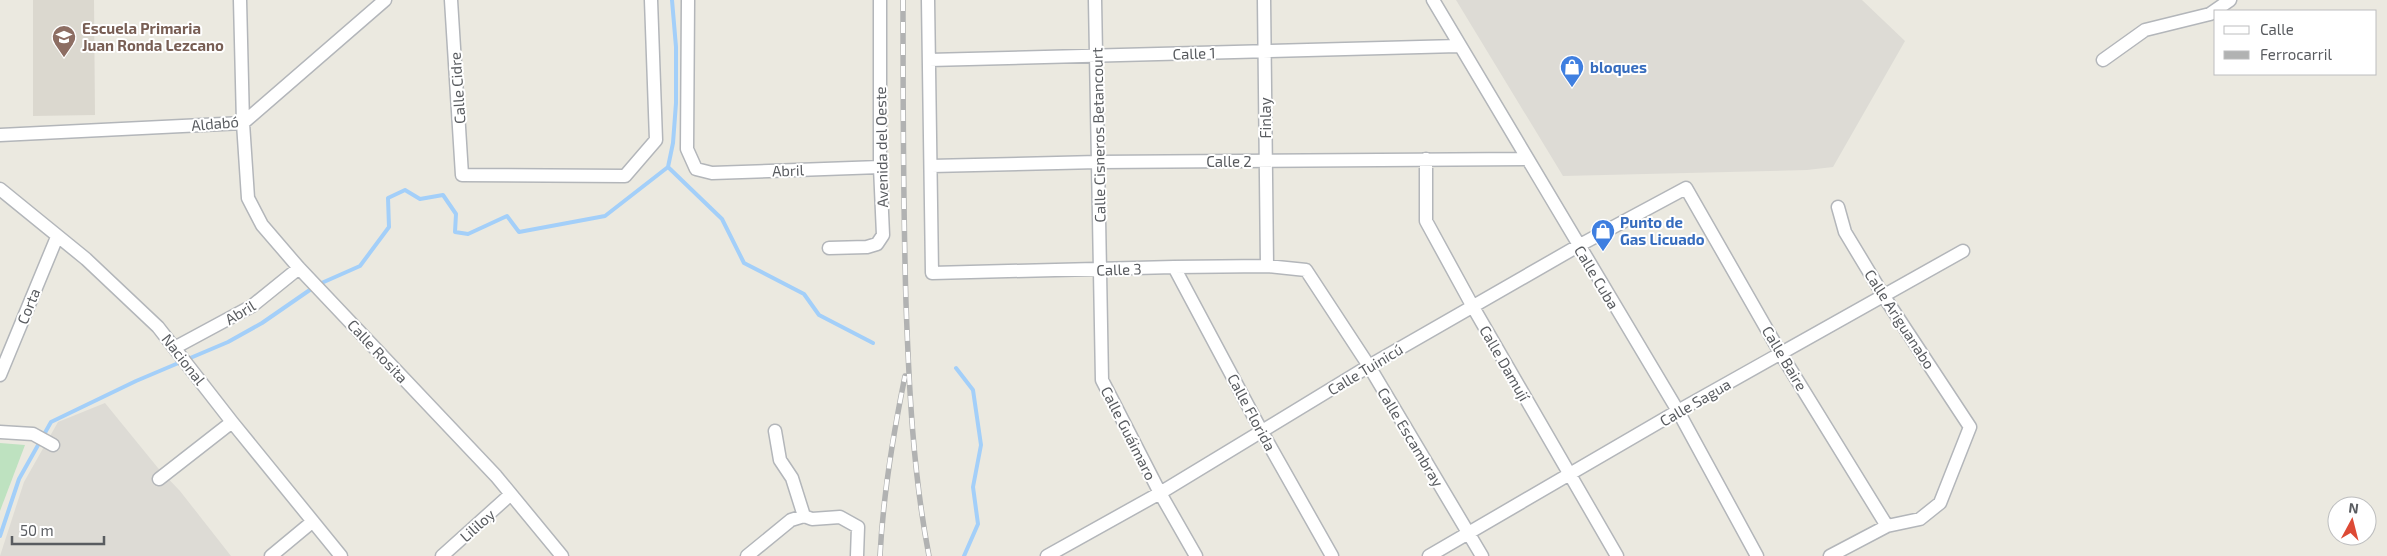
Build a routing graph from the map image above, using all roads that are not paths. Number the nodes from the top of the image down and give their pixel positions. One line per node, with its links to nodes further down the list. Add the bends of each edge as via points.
1 (240, 0): 19 (street, Calle Rosita)
2 (386, 0): 19 (street, Aldabó)
3 (451, 0): 4 (street, Calle Cidre, via 462,176 625,176 656,140)
4 (651, 0)
5 (688, 0): 26 (street, Abril, via 687,149 696,169 712,173)
6 (880, 0): 26 (street, Avenida del Oeste)
7 (928, 0): 17 (street)
8 (1095, 0): 16 (street, Calle Cisneros Betancourt)
9 (1264, 0): 15 (street, Finlay)
10 (1433, 0): 14 (street, Calle Cuba)
11 (2230, 0): 12 (street)
12 (2216, 10)
13 (2214, 11): 18 (street, via 2145,30)
14 (1458, 46): 15 (street, Calle 1); 22 (street, Calle Cuba)
15 (1264, 51): 16 (street, Calle 1); 23 (street, Finlay)
16 (1097, 56): 17 (street, Calle 1); 24 (street, Calle Cisneros Betancourt)
17 (929, 60): 25 (street)
18 (2103, 60)
19 (243, 123): 20 (street, Aldabó); 36 (street, Calle Rosita, via 248,198 262,225)
20 (0, 136)
21 (1426, 159): 22 (street, Calle 2); 23 (street, Calle 2); 40 (street, Calle Damují, via 1426,221)
22 (1528, 159): 31 (street, Calle Cuba)
23 (1265, 161): 24 (street, Calle 2); 34 (street, Finlay)
24 (1098, 162): 25 (street, Calle 2); 37 (street, Calle Cisneros Betancourt)
25 (931, 166): 37 (street, Calle 3, via 932,273)
26 (880, 167): 32 (street, Avenida del Oeste, via 884,234 877,244 867,247)
27 (1686, 188): 31 (street, Calle Tuinicú); 42 (street, Calle Baire)
28 (0, 189): 30 (street, Nacional)
29 (1838, 207): 39 (street, Calle Ariguanabo, via 1844,232)
30 (57, 237): 41 (street, Nacional, via 86,259 158,327); 44 (street, Corta)
31 (1578, 246): 40 (street, Calle Tuinicú); 45 (street, Calle Cuba)
32 (828, 248)
33 (1963, 251): 39 (street, Calle Sagua)
34 (1267, 266): 35 (street, Calle 3); 38 (street, Calle 3)
35 (1174, 267): 37 (street, Calle 3); 49 (street, Calle Florida)
36 (299, 268): 41 (street, Abril, via 252,306); 54 (street, Calle Rosita)
37 (1100, 270): 53 (street, Calle Guáimaro, via 1102,380)
38 (1306, 270): 43 (street, Calle Escambray)
39 (1883, 295): 42 (street, Calle Sagua); 57 (street, Calle Ariguanabo, via 1970,427 1940,503 1920,519)
40 (1473, 307): 43 (street, Calle Tuinicú); 51 (street, Calle Damují)
41 (178, 351): 46 (street, Nacional)
42 (1781, 354): 45 (street, Calle Sagua); 57 (street, Calle Baire)
43 (1369, 366): 49 (street, Calle Tuinicú); 58 (street, Calle Escambray)
44 (0, 375)
45 (1678, 411): 51 (street, Calle Sagua); 71 (street, Calle Cuba)
46 (232, 422): 52 (street); 56 (street, Nacional)
47 (775, 431): 55 (street, via 780,460 792,478)
48 (0, 432): 50 (street, via 33,434)
49 (1262, 432): 53 (street, Calle Tuinicú); 67 (street, Calle Florida)
50 (53, 445)
51 (1569, 476): 58 (street, Calle Sagua); 70 (street, Calle Damují)
52 (159, 479)
53 (1160, 493): 65 (street, Calle Tuinicú); 66 (street, Calle Guáimaro)
54 (511, 494): 61 (street, Lililoy); 62 (street, Calle Rosita)
55 (804, 516): 63 (street, via 791,520); 64 (street, via 812,519 840,517 858,527)
56 (312, 522): 59 (street); 60 (street, Nacional)
57 (1887, 526): 72 (street)
58 (1469, 533): 68 (street, Calle Sagua); 69 (street, Calle Escambray)
59 (271, 556)
60 (341, 556)
61 (442, 556)
62 (562, 556)
63 (746, 556)
64 (857, 556)
65 (1047, 556)
66 (1196, 556)
67 (1332, 556)
68 (1429, 556)
69 (1482, 556)
70 (1617, 556)
71 (1757, 556)
72 (1830, 556)

